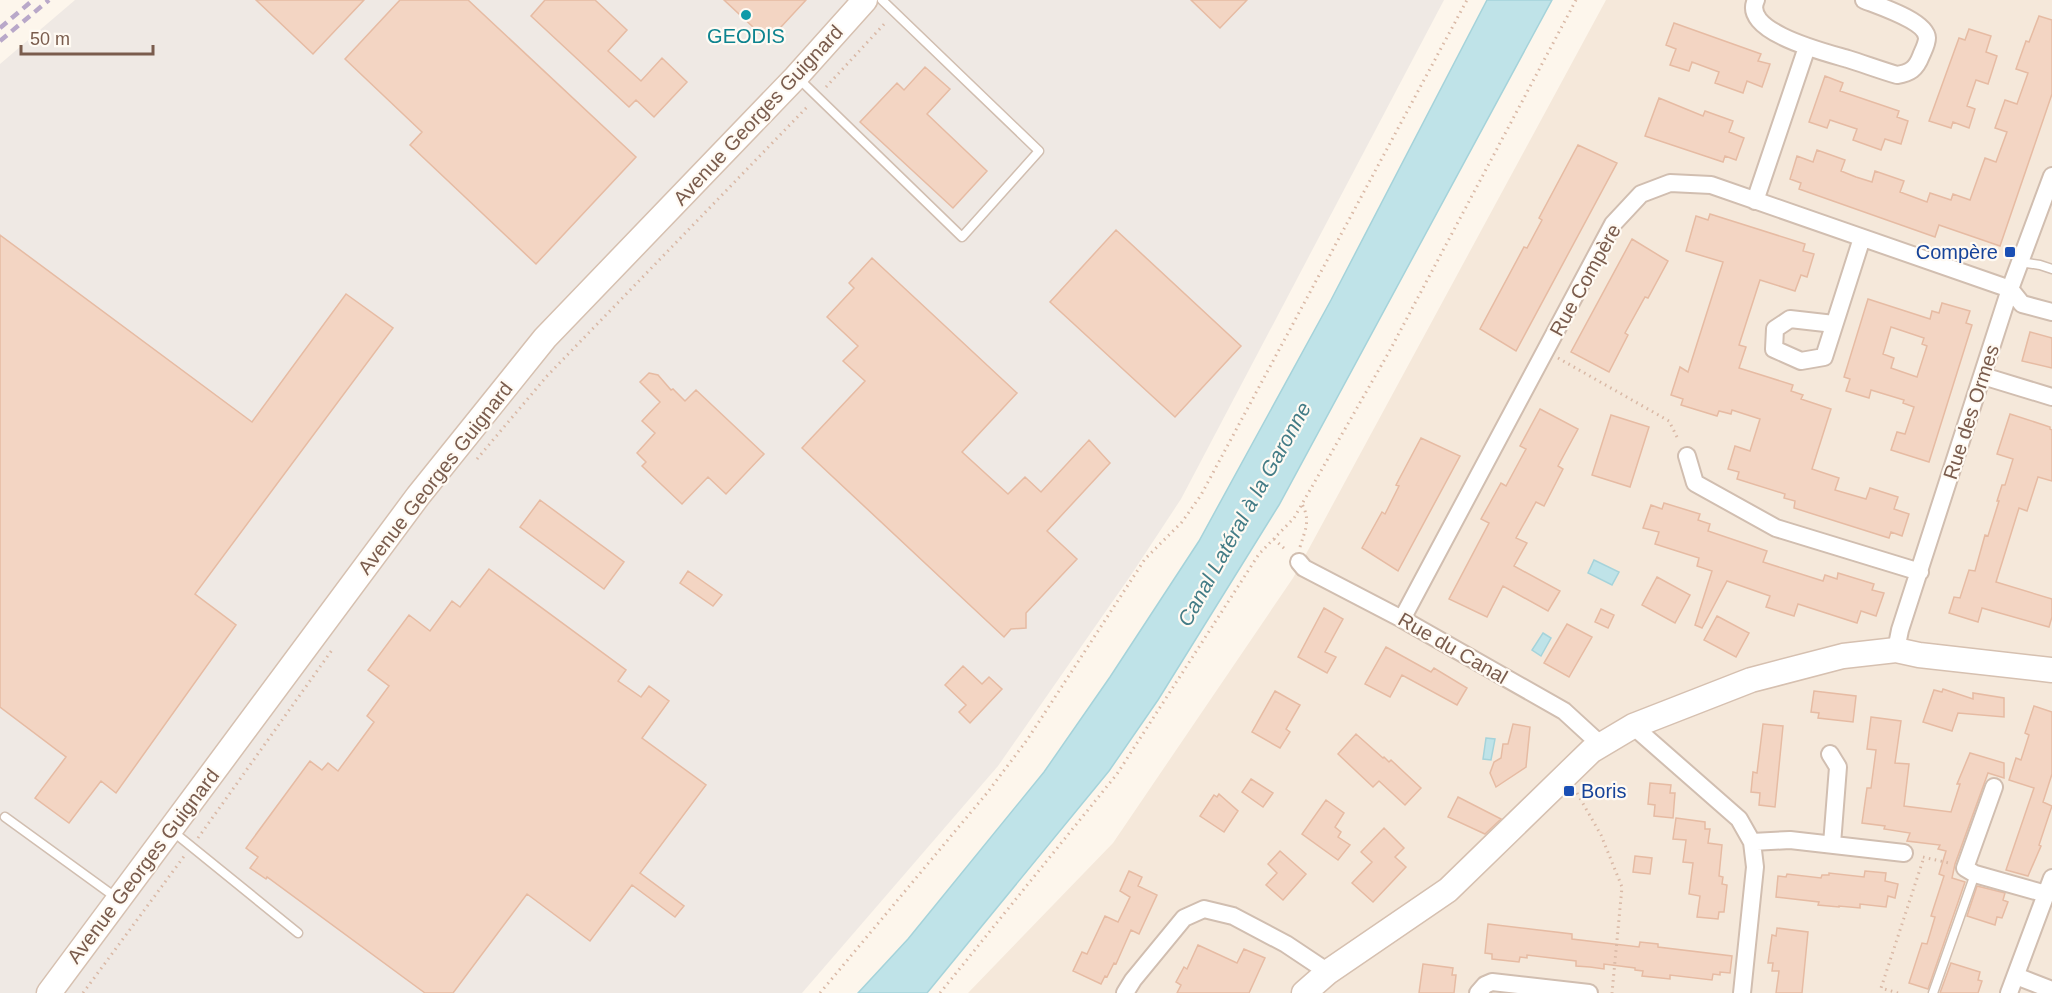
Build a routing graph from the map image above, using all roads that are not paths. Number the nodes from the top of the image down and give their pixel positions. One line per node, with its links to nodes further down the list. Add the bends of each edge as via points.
1 (865, 0): 6 (street, Avenue Georges Guignard)
2 (882, 0): 6 (lane, via 1039,151 962,237)
3 (1756, 0): 5 (street, via 1755,15 1764,24 1778,35)
4 (1864, 0): 5 (street, via 1916,23 1925,31 1927,40 1917,66 1896,75)
5 (1807, 47): 8 (street)
6 (796, 77): 28 (street, Avenue Georges Guignard, via 545,338 418,496)
7 (2052, 176): 10 (street, Rue des Ormes)
8 (1755, 201): 9 (street, Rue Compère); 20 (street, Rue Compère, via 1711,185 1670,183 1641,194 1613,224)
9 (1862, 238): 12 (street, Rue Compère); 14 (street)
10 (2020, 262): 11 (lane); 12 (street, Rue des Ormes)
11 (2052, 269)
12 (2010, 289): 13 (street, Rue Compère, via 2022,304); 15 (street, Rue des Ormes)
13 (2052, 312)
14 (1834, 324)
15 (1983, 376): 16 (street); 19 (street, Rue des Ormes)
16 (2052, 397)
17 (1687, 456): 19 (street, via 1695,483 1776,528)
18 (1299, 562): 20 (street, Rue du Canal)
19 (1920, 572): 21 (street, Rue des Ormes)
20 (1402, 619): 24 (street, Rue du Canal, via 1564,711)
21 (1896, 650): 22 (street, via 1919,656); 23 (street, via 1843,656 1751,680)
22 (2052, 670)
23 (1633, 726): 24 (street); 29 (street, via 1739,819)
24 (1600, 744): 37 (street, via 1448,890)
25 (1830, 754): 30 (street, via 1838,767)
26 (1994, 787): 32 (street)
27 (5, 817): 35 (lane)
28 (170, 830): 35 (street, Avenue Georges Guignard); 36 (lane)
29 (1752, 842): 30 (street); 45 (street, via 1755,867)
30 (1832, 844): 31 (street)
31 (1904, 853)
32 (1970, 871): 34 (street); 46 (lane)
33 (2052, 878): 34 (street)
34 (2046, 894): 38 (street)
35 (119, 899): 40 (street, Avenue Georges Guignard)
36 (298, 933)
37 (1328, 972): 41 (street, via 1233,916 1204,909 1184,918); 42 (street)
38 (2016, 976): 39 (street); 47 (street)
39 (2052, 990)
40 (49, 993)
41 (1125, 993)
42 (1304, 993)
43 (1478, 993): 44 (street, via 1492,982)
44 (1588, 993)
45 (1742, 993)
46 (1934, 993)
47 (2009, 993)

